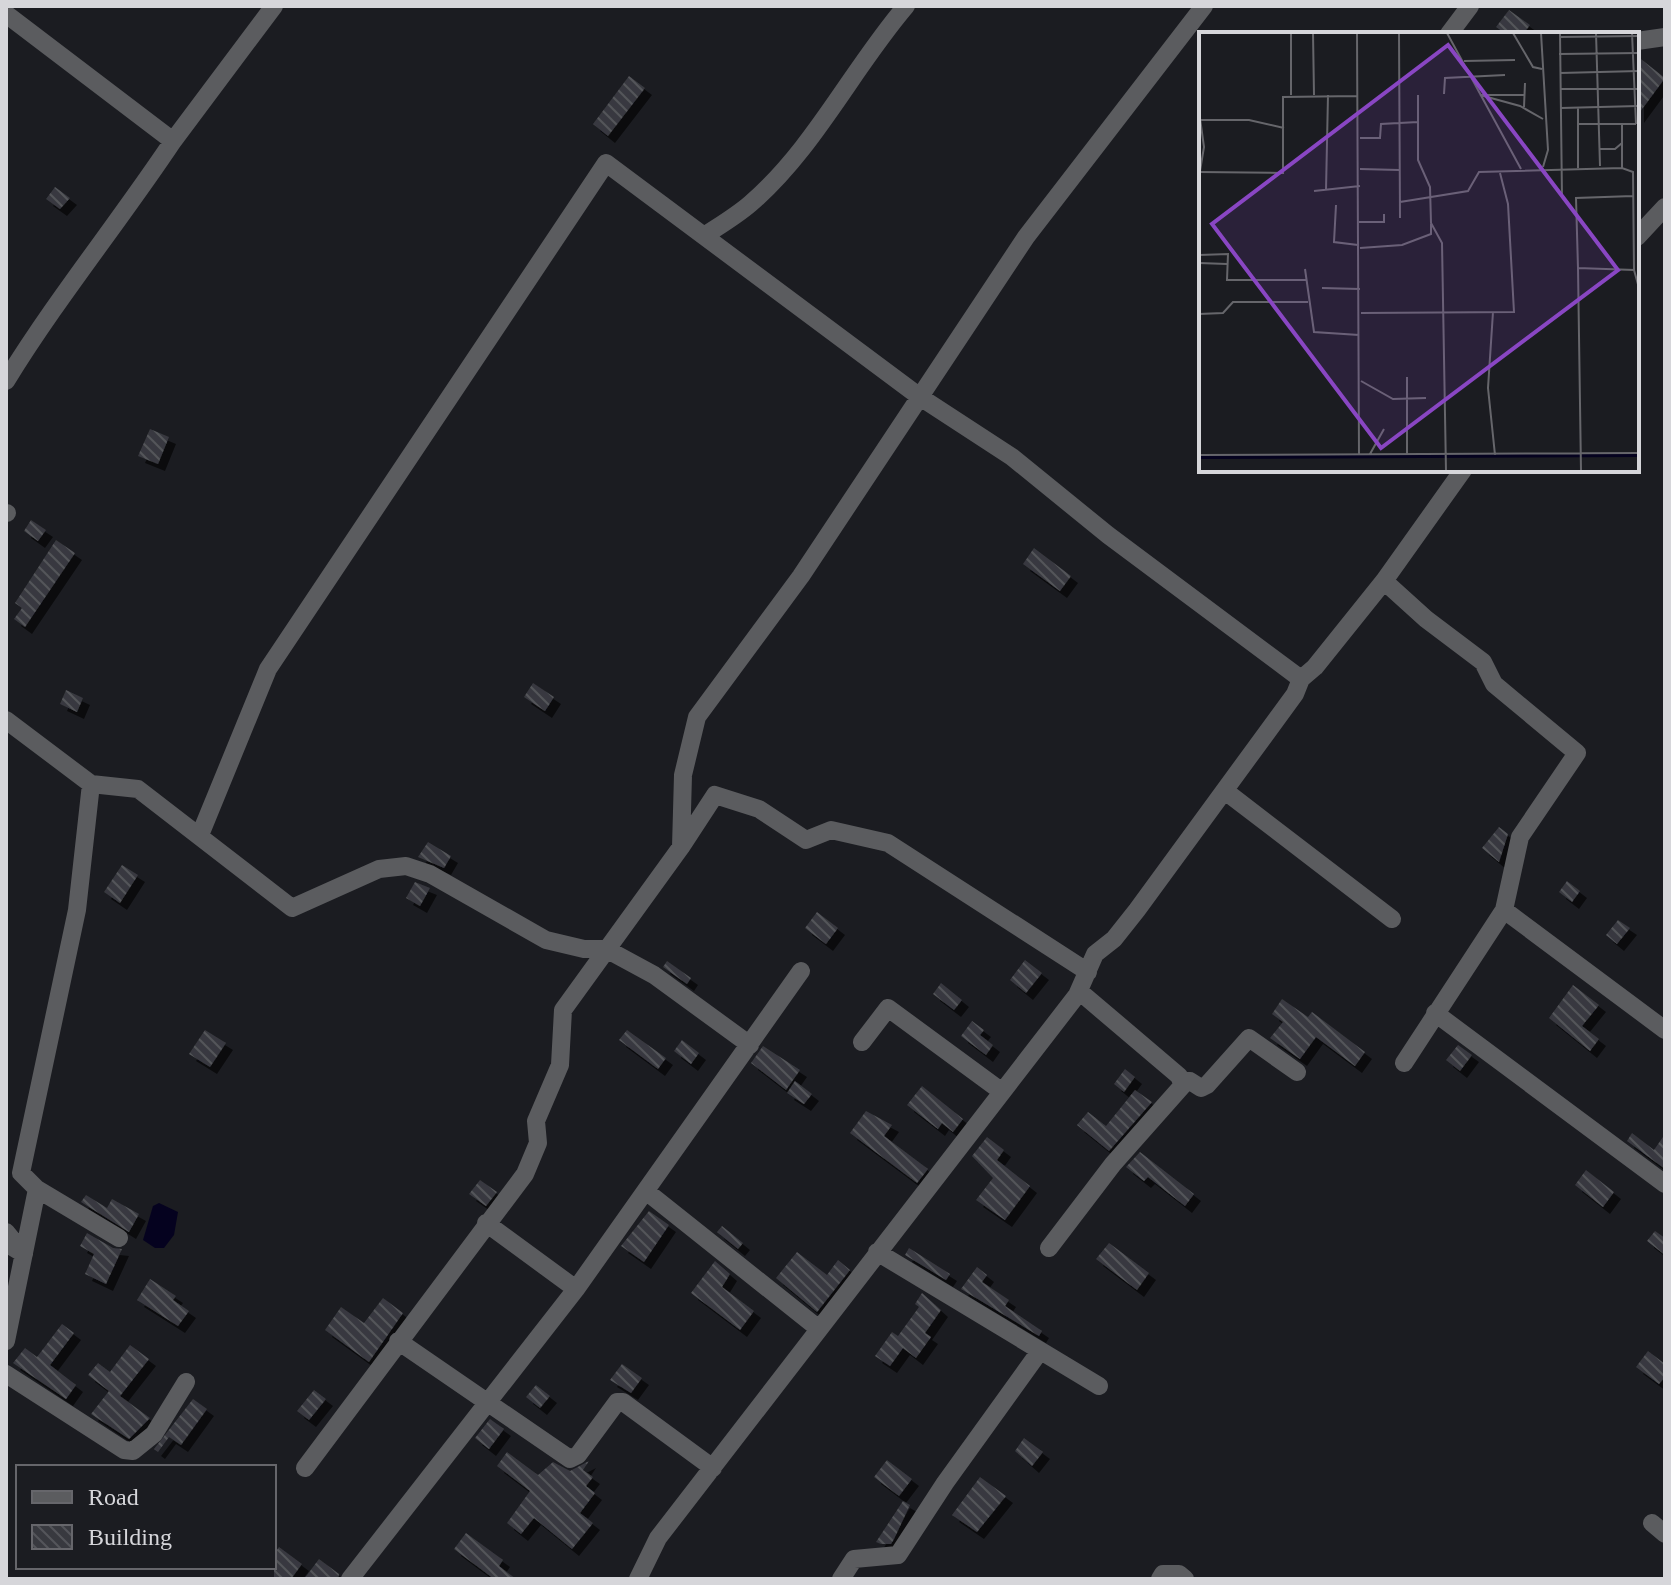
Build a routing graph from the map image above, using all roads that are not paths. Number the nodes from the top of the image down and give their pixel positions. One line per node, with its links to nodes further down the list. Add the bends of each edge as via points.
1 (274, 6): 9 (street)
2 (906, 6): 12 (street, via 778,175 750,204)
3 (1204, 6): 14 (street, via 1026,237)
4 (1470, 6): 6 (street)
5 (6, 14): 9 (street)
6 (1450, 32)
7 (1665, 37): 8 (street)
8 (1639, 41)
9 (173, 141): 13 (street)
10 (1665, 207): 11 (street)
11 (1639, 235)
12 (704, 236): 14 (street); 21 (street, via 606,163 268,669)
13 (6, 381)
14 (920, 397): 17 (street, via 1012,457); 22 (street, via 801,576 697,717 683,775)
15 (1462, 472): 16 (street)
16 (1384, 581): 17 (street); 23 (street, via 1483,662 1494,684 1577,753 1520,837)
17 (1301, 679): 20 (street)
18 (6, 720): 19 (street)
19 (91, 784): 21 (street, via 138,789); 37 (street, via 77,910)
20 (1225, 791): 24 (street); 27 (street, via 1129,920 1095,954)
21 (200, 835): 25 (street, via 292,908 379,869 406,866 430,874 546,940)
22 (681, 847): 25 (street); 27 (street, via 715,795 759,809 806,840 831,830 888,843)
23 (1504, 910): 29 (street); 30 (street)
24 (1392, 919)
25 (606, 949): 32 (street, via 654,975); 41 (street, via 563,1010 560,1065 536,1121 538,1143 525,1174)
26 (801, 971): 32 (street)
27 (1088, 972): 28 (street)
28 (1079, 991): 35 (street); 36 (street)
29 (1435, 1013): 33 (street); 38 (street)
30 (1665, 1030)
31 (862, 1042): 36 (street, via 888,1008)
32 (750, 1045): 40 (street)
33 (1404, 1063)
34 (1297, 1072): 35 (street, via 1249,1038 1207,1085)
35 (1181, 1081): 45 (street, via 1183,1085)
36 (1001, 1091): 46 (street)
37 (13, 1170): 39 (street)
38 (1665, 1184)
39 (37, 1189): 43 (street); 47 (street)
40 (647, 1192): 48 (street); 49 (street)
41 (486, 1223): 48 (street); 51 (street)
42 (6, 1232): 47 (street)
43 (119, 1238)
44 (6, 1243): 47 (street)
45 (1049, 1248)
46 (877, 1252): 49 (street); 52 (street)
47 (24, 1254): 50 (street)
48 (576, 1289): 56 (street)
49 (819, 1329): 58 (street)
50 (6, 1341)
51 (398, 1341): 56 (street); 57 (street)
52 (1040, 1351): 55 (street); 61 (street, via 898,1555 854,1559)
53 (6, 1374): 54 (street, via 133,1451 154,1434)
54 (186, 1382)
55 (1099, 1386)
56 (490, 1402): 58 (street, via 570,1459 617,1402 623,1402); 59 (street)
57 (305, 1468)
58 (713, 1468): 60 (street, via 658,1538)
59 (350, 1579)
60 (638, 1579)
61 (841, 1579)
62 (1160, 1579): 63 (street, via 1163,1574)
63 (1185, 1579)

